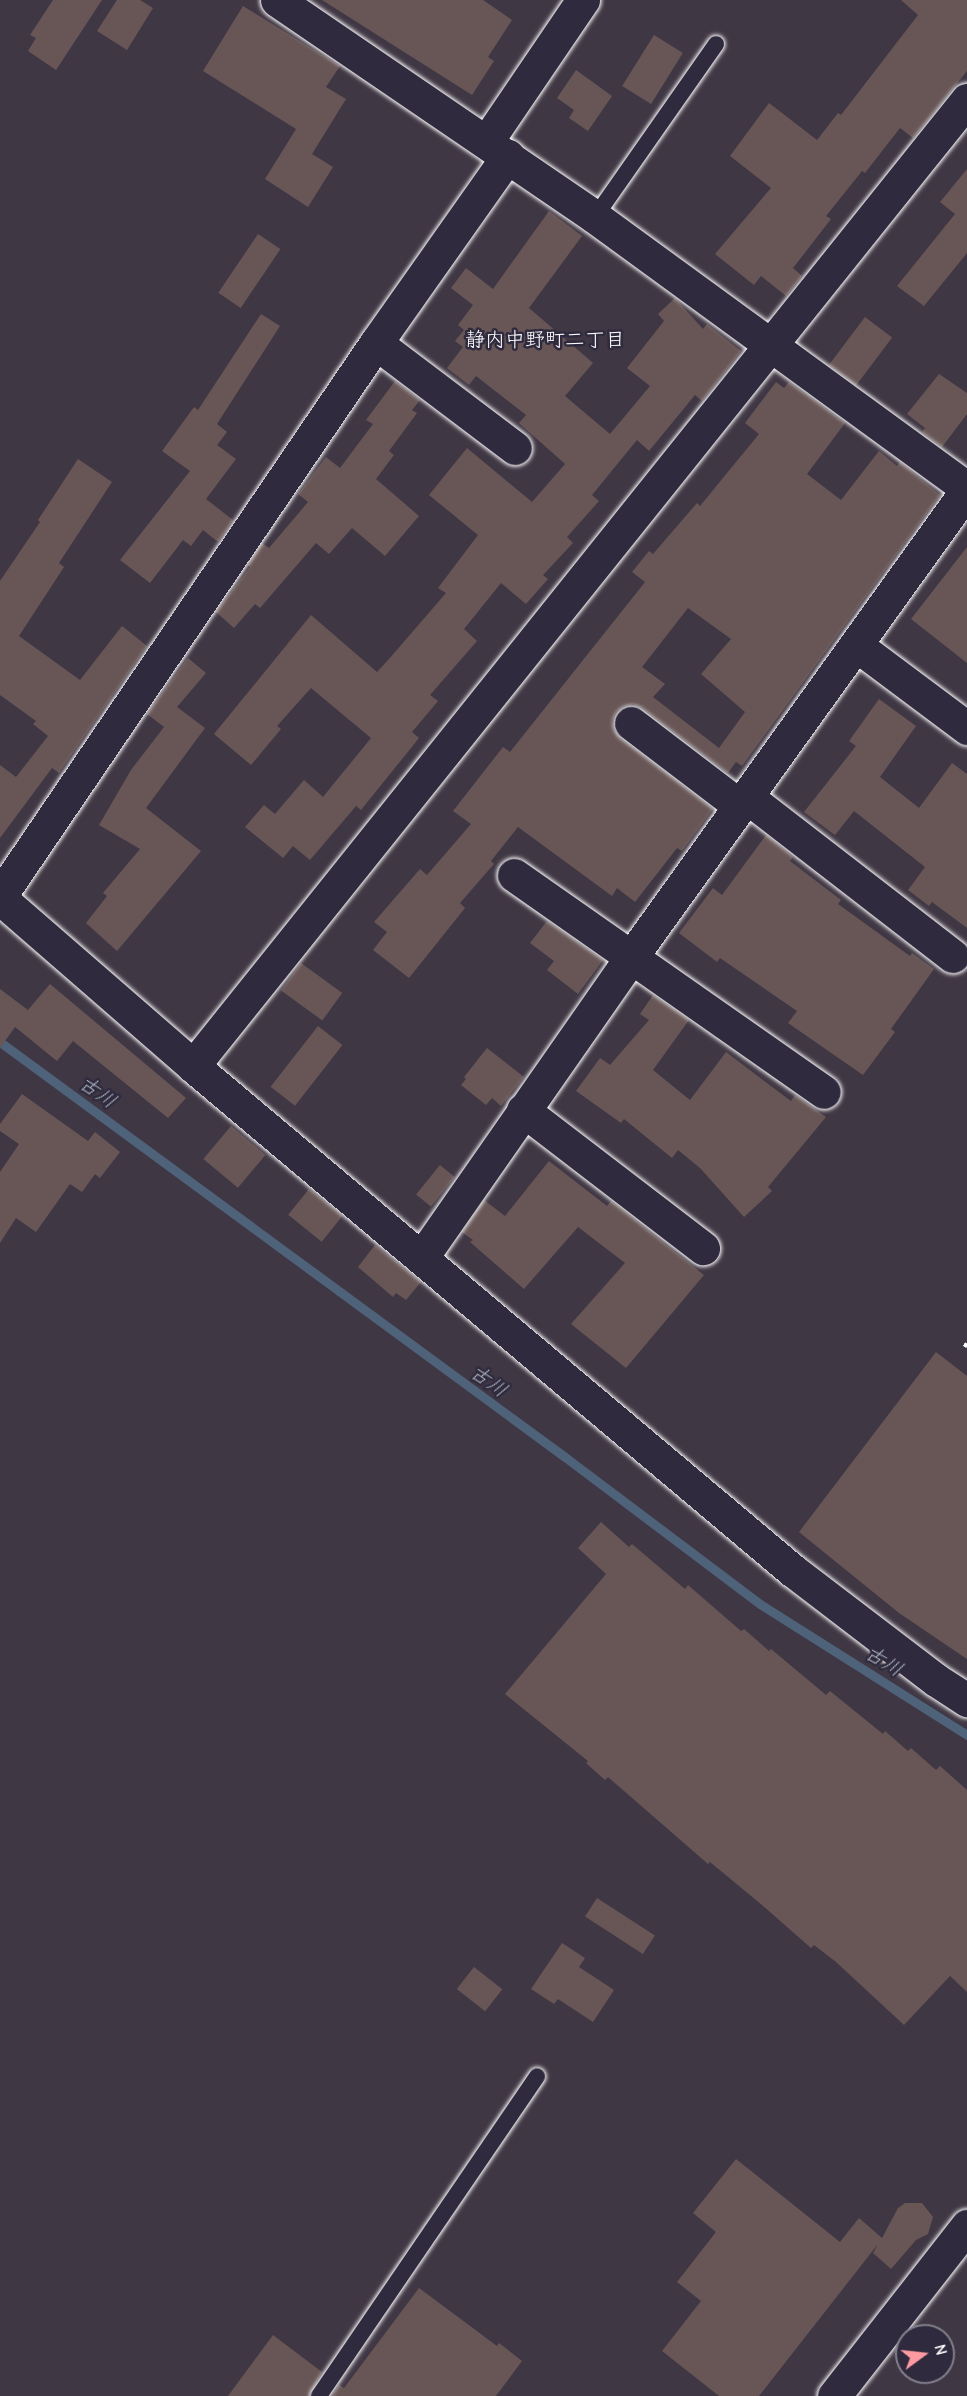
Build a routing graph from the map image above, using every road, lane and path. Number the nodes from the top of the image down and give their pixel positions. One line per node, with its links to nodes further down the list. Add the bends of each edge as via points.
1 (277, 0): 5 (street)
2 (583, 0): 5 (street)
3 (716, 44): 6 (lane)
4 (967, 100): 8 (street)
5 (497, 149): 6 (street); 7 (street)
6 (595, 217): 8 (street)
7 (376, 344): 9 (street); 16 (street)
8 (772, 345): 10 (street); 19 (street)
9 (515, 448)
10 (967, 489): 11 (street)
11 (856, 645): 13 (street); 14 (street)
12 (631, 723): 14 (street)
13 (967, 728)
14 (743, 801): 17 (street); 18 (street)
15 (514, 875): 17 (street)
16 (0, 897): 19 (street)
17 (632, 956): 20 (street); 21 (street)
18 (953, 956)
19 (193, 1066): 23 (street)
20 (824, 1092)
21 (523, 1110): 22 (street); 23 (street)
22 (703, 1248)
23 (422, 1257): 24 (street, via 792,1570)
24 (967, 1700)
25 (537, 2076): 27 (lane)
26 (967, 2226): 28 (street)
27 (319, 2396)
28 (834, 2396)

